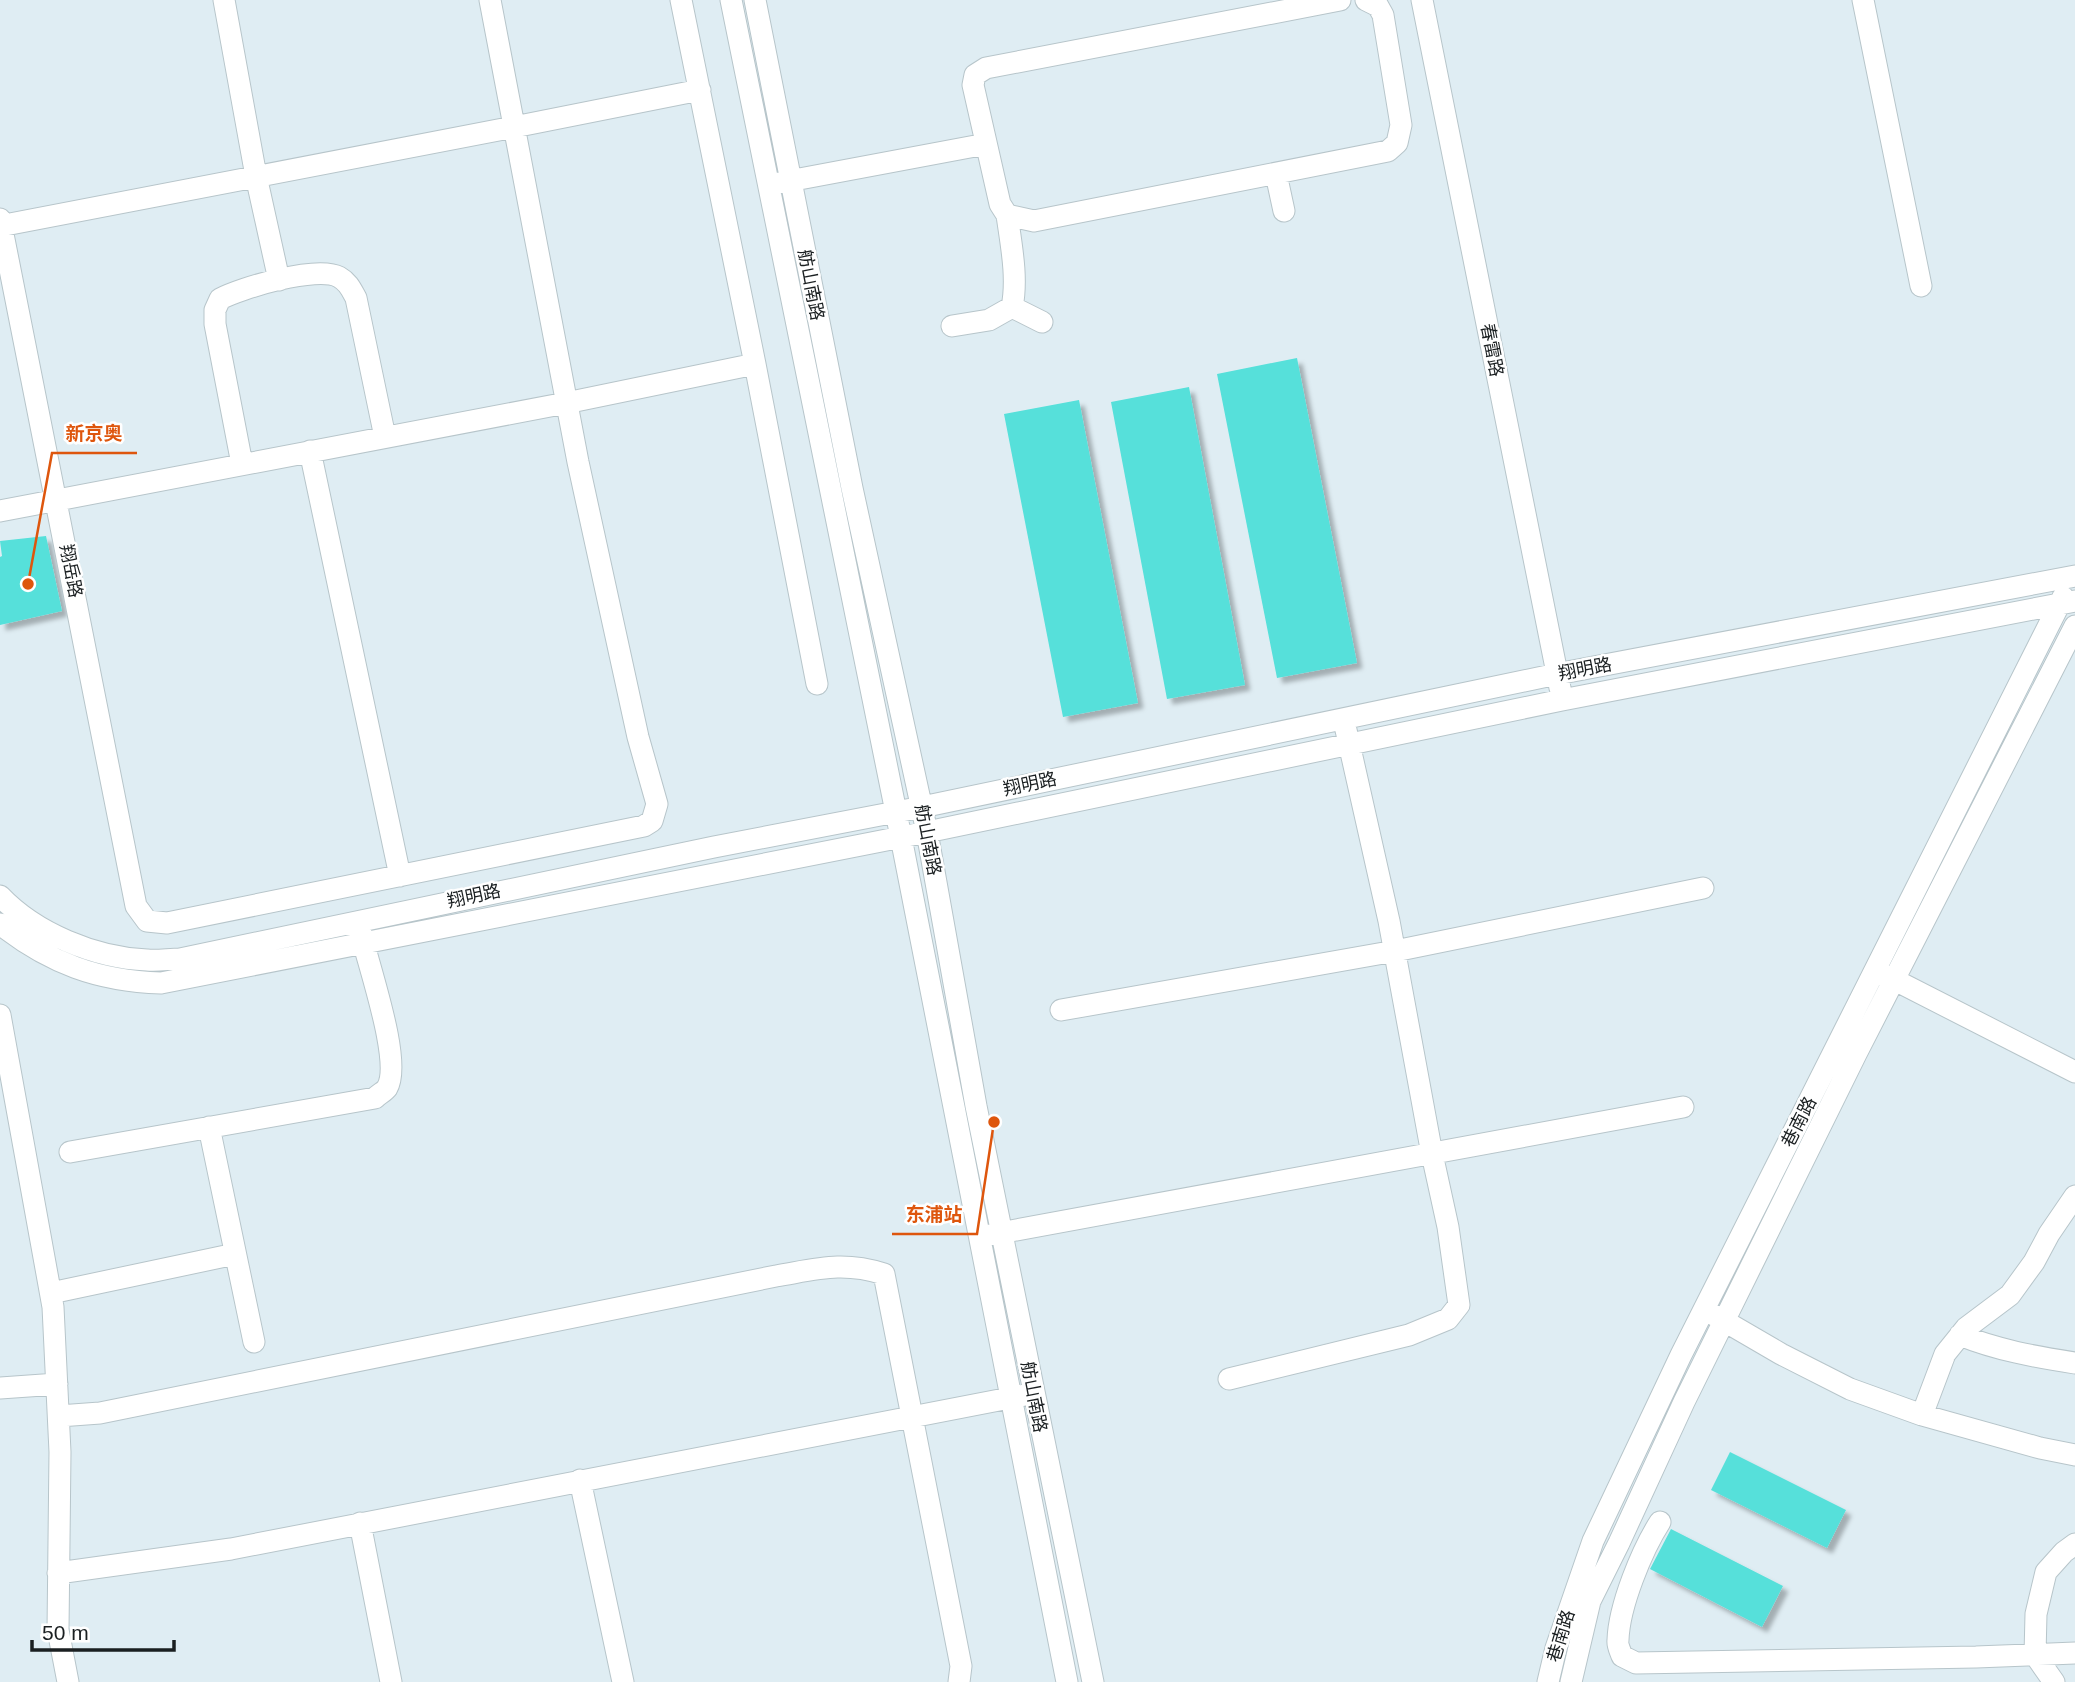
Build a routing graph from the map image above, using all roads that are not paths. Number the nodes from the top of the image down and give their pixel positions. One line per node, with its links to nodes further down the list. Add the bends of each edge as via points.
1 (224, 0): 14 (street)
2 (490, 0): 11 (street)
3 (681, 0): 10 (street)
4 (732, 0): 16 (street, 舫山南路)
5 (755, 0): 15 (street, 舫山南路)
6 (1340, 0): 12 (street, via 986,68 975,75 973,85)
7 (1366, 0): 13 (street, via 1378,6 1382,15 1401,125 1397,143 1388,151)
8 (1422, 0): 36 (street, 春雷路)
9 (1863, 0): 21 (street)
10 (699, 90): 11 (street); 25 (street)
11 (514, 127): 14 (street); 26 (street)
12 (986, 144): 15 (street); 18 (street, via 1000,204)
13 (1276, 174): 17 (street); 18 (street, via 1034,221)
14 (256, 176): 19 (street); 20 (street)
15 (791, 181): 16 (street); 41 (street, 舫山南路)
16 (769, 185): 42 (street, 舫山南路)
17 (1284, 211)
18 (1007, 215): 22 (street)
19 (0, 224): 30 (street, 翔岳路)
20 (279, 280): 27 (street, via 323,273 337,275 348,284 356,298); 29 (street, via 220,299 215,310)
21 (1921, 286)
22 (1012, 307): 23 (street); 24 (street, via 989,320)
23 (1042, 321)
24 (952, 326)
25 (755, 364): 26 (street); 37 (street)
26 (566, 403): 27 (street); 45 (street, via 638,737 657,804 652,821)
27 (386, 437): 28 (street)
28 (310, 451): 29 (street); 45 (street)
29 (242, 464): 30 (street)
30 (57, 500): 31 (street); 45 (street, 翔岳路, via 136,906 147,921 167,923)
31 (0, 512)
32 (2075, 575): 33 (street, 巷南路); 36 (street, 翔明路)
33 (2067, 602): 34 (street, 巷南路); 38 (street, 翔明路)
34 (2045, 634): 35 (street); 52 (street, 巷南路)
35 (2072, 637): 52 (street, 巷南路)
36 (1557, 674): 38 (street, 春雷路); 39 (street, 翔明路)
37 (817, 684)
38 (1562, 700): 40 (street, 翔明路)
39 (1343, 719): 40 (street); 41 (street, 翔明路)
40 (1349, 744): 43 (street, 翔明路); 51 (street)
41 (922, 807): 42 (street, 翔明路); 43 (street, 舫山南路)
42 (896, 812): 44 (street, 舫山南路); 48 (street, 翔明路)
43 (927, 832): 44 (street, 翔明路); 62 (street, 舫山南路)
44 (901, 836): 50 (street, 翔明路); 63 (street, 舫山南路)
45 (400, 876)
46 (1703, 888): 51 (street)
47 (0, 896): 48 (street, 翔明路, via 37,926 71,944 145,960 180,959)
48 (358, 920): 50 (street)
49 (0, 924): 50 (street, 翔明路, via 53,960 130,982 160,983)
50 (363, 943): 58 (street, via 383,1013 392,1070 387,1088 374,1098)
51 (1395, 951): 53 (street); 60 (street)
52 (1885, 975): 55 (street); 66 (street, 巷南路); 67 (street, 巷南路)
53 (1061, 1010)
54 (0, 1015): 56 (street)
55 (2075, 1072)
56 (6, 1091): 65 (street)
57 (1683, 1107): 60 (street)
58 (209, 1127): 59 (street); 64 (street)
59 (70, 1152)
60 (1432, 1154): 62 (street); 71 (street, via 1458,1305 1448,1319 1409,1335)
61 (2075, 1196): 68 (street, via 2010,1295)
62 (1002, 1234): 63 (street); 74 (street, 舫山南路)
63 (979, 1237): 75 (street, 舫山南路)
64 (235, 1254): 65 (street); 69 (street)
65 (51, 1293): 72 (street)
66 (1704, 1309): 67 (street); 97 (street, 巷南路, via 1593,1541)
67 (1724, 1321): 76 (street, via 1850,1389); 98 (street, 巷南路, via 1590,1601)
68 (1960, 1335): 70 (street); 76 (street, via 1945,1354)
69 (254, 1342)
70 (2075, 1363)
71 (1229, 1379)
72 (57, 1384): 73 (street); 77 (street)
73 (0, 1388)
74 (1033, 1393): 75 (street); 84 (street, 舫山南路)
75 (1010, 1398): 78 (street); 85 (street, 舫山南路)
76 (1922, 1415): 79 (street)
77 (59, 1416): 78 (street, via 100,1413 837,1266 884,1274); 86 (street)
78 (913, 1418): 80 (street); 92 (street, via 961,1666)
79 (2075, 1455)
80 (580, 1480): 82 (street); 91 (street)
81 (1660, 1522): 88 (street, via 1646,1543 1619,1627 1617,1643 1622,1656 1636,1662)
82 (360, 1523): 86 (street, via 230,1549); 90 (street)
83 (2075, 1544): 88 (street, via 2046,1572 2036,1615)
84 (1068, 1561): 95 (street, 舫山南路); 96 (street, via 1088,1614)
85 (1043, 1566): 93 (street); 94 (street, 舫山南路)
86 (58, 1573): 89 (street, via 58,1630)
87 (2075, 1654): 88 (street)
88 (2035, 1655): 99 (street)
89 (68, 1682)
90 (391, 1682)
91 (623, 1682)
92 (959, 1682)
93 (1056, 1682)
94 (1067, 1682)
95 (1093, 1682)
96 (1103, 1682)
97 (1548, 1682)
98 (1571, 1682)
99 (2054, 1682)

